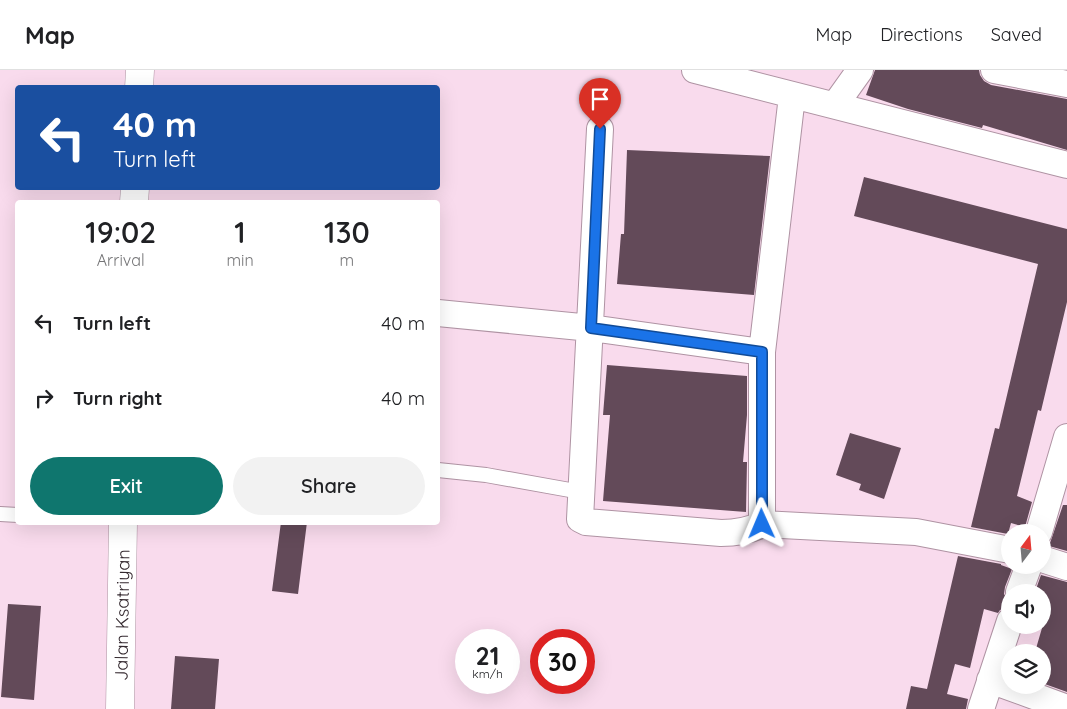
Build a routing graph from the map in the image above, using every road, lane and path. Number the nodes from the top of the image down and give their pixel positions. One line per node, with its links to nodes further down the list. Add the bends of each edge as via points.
1 (140, 70): 6 (street)
2 (860, 70): 8 (street)
3 (994, 70): 5 (street)
4 (702, 71): 7 (street)
5 (1067, 84)
6 (139, 85)
7 (792, 96): 8 (street); 13 (street)
8 (835, 105): 10 (street)
9 (600, 129): 12 (street)
10 (1067, 165)
11 (440, 313): 12 (street)
12 (591, 328): 13 (street); 16 (street)
13 (762, 352): 19 (street)
14 (1067, 438): 20 (street)
15 (440, 470): 16 (lane)
16 (581, 492): 19 (street, via 579,517 586,522 726,533)
17 (0, 514): 18 (lane)
18 (15, 515)
19 (762, 524): 22 (street, via 916,532)
20 (1040, 524)
21 (121, 525): 28 (street, Jalan Ksatriyan)
22 (1001, 548)
23 (1051, 562): 24 (street)
24 (1067, 568)
25 (1006, 634): 26 (street)
26 (990, 680): 27 (street); 29 (street)
27 (1067, 708)
28 (120, 709)
29 (981, 709)

